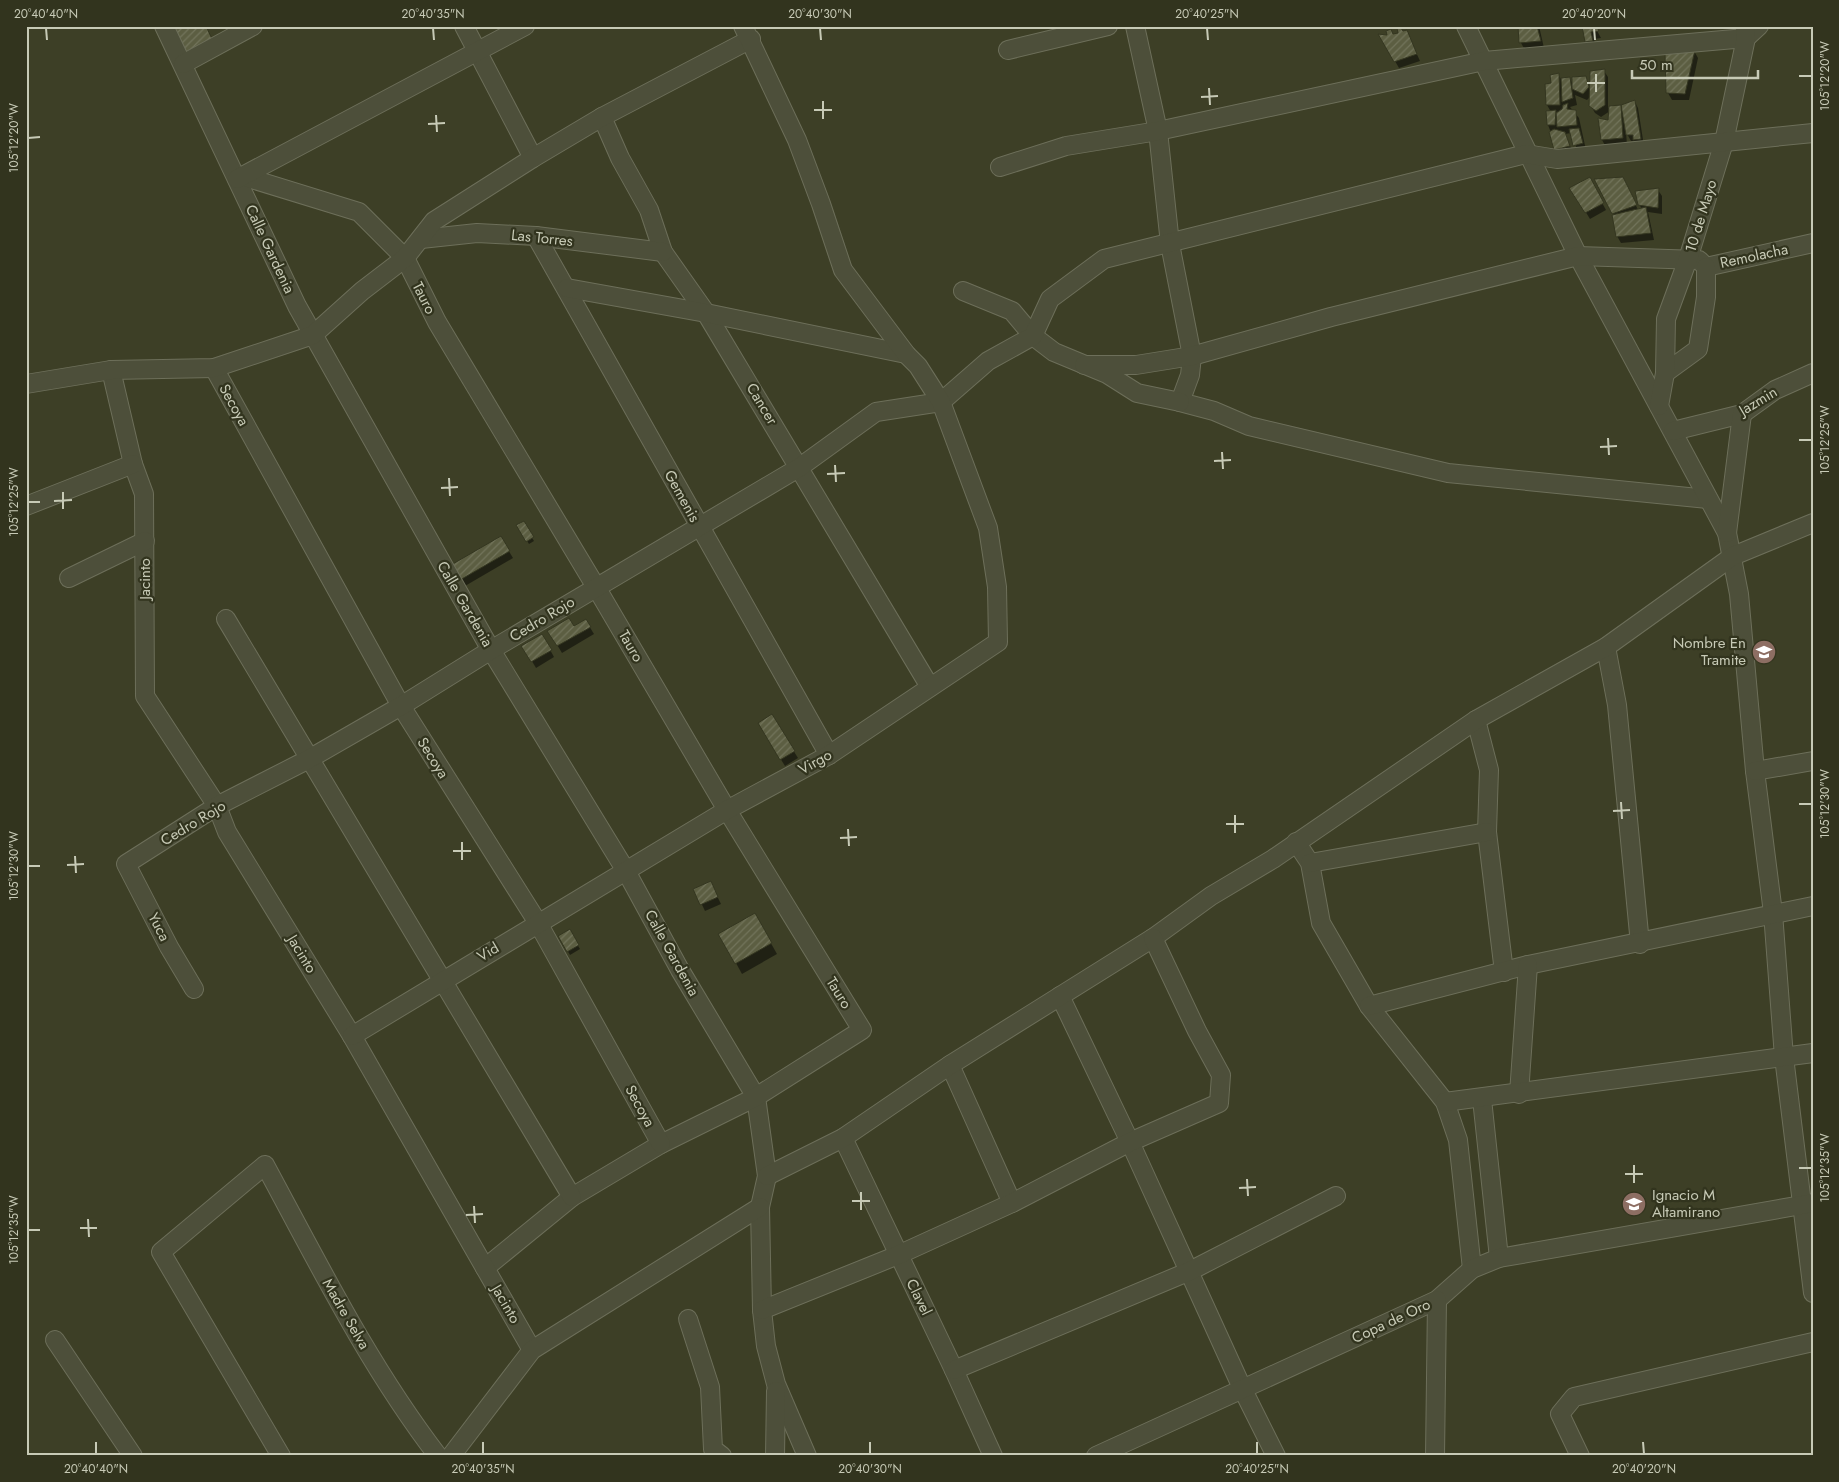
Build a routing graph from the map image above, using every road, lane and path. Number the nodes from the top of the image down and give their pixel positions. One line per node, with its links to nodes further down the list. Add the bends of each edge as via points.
1 (164, 26): 14 (street, Calle Gardenia)
2 (253, 26): 14 (street)
3 (464, 26): 12 (street)
4 (525, 26): 12 (street)
5 (1108, 26): 11 (street)
6 (1135, 26): 16 (street)
7 (1466, 26): 13 (street)
8 (1759, 26): 10 (street)
9 (747, 32): 15 (street); 37 (street, via 797,140 843,270)
10 (1745, 32): 13 (street); 18 (street, 10 de Mayo)
11 (1008, 50)
12 (478, 51): 20 (street); 22 (street)
13 (1484, 61): 16 (street); 19 (street)
14 (183, 64): 22 (street, Calle Gardenia)
15 (602, 117): 20 (street); 27 (street, Cancer, via 649,210)
16 (1158, 131): 21 (street, via 1066,146); 26 (street)
17 (1813, 133): 18 (street)
18 (1724, 142): 19 (street, via 1557,159); 30 (street, 10 de Mayo)
19 (1526, 154): 26 (street, via 1317,204); 28 (street)
20 (533, 158): 24 (street, via 434,221)
21 (1000, 167)
22 (239, 178): 29 (street, via 359,212); 35 (street, Calle Gardenia)
23 (536, 236): 24 (street, Las Torres, via 477,233); 27 (street, Las Torres); 32 (street, Gemenis)
24 (421, 239): 29 (street)
25 (1813, 243): 31 (street, Remolacha)
26 (1170, 244): 36 (street, via 1104,259 1050,299); 38 (street)
27 (663, 252): 34 (street, Cancer)
28 (1578, 256): 30 (street, Remolacha); 38 (street, Remolacha, via 1331,317); 47 (street)
29 (404, 258): 35 (street); 60 (street, Tauro, via 437,322)
30 (1688, 259): 31 (street, Remolacha, via 1700,260); 42 (street, 10 de Mayo, via 1666,319)
31 (1706, 266): 42 (street, via 1706,297 1698,349)
32 (567, 288): 34 (street); 55 (street, Gemenis)
33 (963, 291): 36 (street, via 1012,311)
34 (706, 313): 37 (street); 51 (street, Cancer)
35 (313, 334): 40 (street); 63 (street, Calle Gardenia)
36 (1033, 336): 39 (street, via 1054,352); 45 (street, via 988,361)
37 (906, 354): 45 (street, via 918,366)
38 (1192, 356): 39 (street, Remolacha, via 1136,365); 46 (street, via 1190,375)
39 (1084, 365): 46 (street, via 1107,374 1138,393)
40 (214, 368): 41 (street); 65 (street, Secoya)
41 (112, 370): 44 (street); 50 (street, Jacinto)
42 (1665, 373): 47 (street, 10 de Mayo)
43 (1813, 373): 48 (street, Jazmin, via 1775,390)
44 (26, 384)
45 (941, 402): 51 (street, Cedro Rojo, via 876,412); 64 (street, Virgo, via 988,528 997,586 998,642)
46 (1180, 402): 52 (street, via 1214,411 1249,426 1448,474)
47 (1659, 406): 49 (street)
48 (1742, 414): 49 (street, Jazmin); 56 (street)
49 (1673, 431): 52 (street)
50 (133, 464): 53 (street); 57 (street, Jacinto, via 144,494)
51 (800, 467): 55 (street, Cedro Rojo); 64 (street, Cancer)
52 (1708, 499): 56 (street)
53 (26, 506)
54 (1813, 523): 58 (street)
55 (699, 526): 60 (street, Cedro Rojo); 67 (street, Gemenis)
56 (1727, 534): 58 (street)
57 (145, 541): 59 (street, Jacinto); 71 (street, Jacinto, via 144,696)
58 (1733, 556): 62 (street); 70 (street)
59 (69, 578)
60 (596, 587): 63 (street, Cedro Rojo); 72 (street, Tauro)
61 (226, 620): 68 (street)
62 (1606, 647): 66 (street); 82 (street, via 1617,705)
63 (491, 650): 65 (street, Cedro Rojo); 77 (street, Calle Gardenia)
64 (930, 687): 67 (street, Virgo)
65 (401, 706): 68 (street, Cedro Rojo); 80 (street, Secoya)
66 (1476, 720): 73 (street, via 1489,770); 74 (street)
67 (829, 756): 72 (street, Virgo)
68 (309, 760): 71 (street, Cedro Rojo); 85 (street)
69 (1813, 761): 70 (street)
70 (1755, 771): 79 (street)
71 (217, 806): 76 (street, Cedro Rojo); 89 (street, Jacinto, via 227,832)
72 (727, 810): 77 (street, Virgo); 94 (street, Tauro, via 862,1030)
73 (1487, 832): 75 (street); 84 (street)
74 (1296, 842): 75 (street); 81 (street, via 1211,896)
75 (1310, 863): 88 (street, via 1321,923)
76 (126, 864): 86 (street, Yuca)
77 (626, 871): 80 (street, Vid); 94 (street, Calle Gardenia, via 680,970)
78 (1813, 906): 79 (street)
79 (1773, 913): 82 (street); 91 (street)
80 (538, 923): 85 (street, Vid); 99 (street, Secoya)
81 (1153, 938): 87 (street); 98 (street, via 1221,1075 1218,1103)
82 (1640, 944): 83 (street)
83 (1528, 966): 84 (street); 93 (street)
84 (1504, 972): 88 (street)
85 (442, 980): 89 (street, Vid); 102 (street)
86 (194, 989)
87 (1060, 996): 92 (street); 98 (street)
88 (1369, 1006): 96 (street)
89 (352, 1036): 108 (street, Jacinto)
90 (1813, 1052): 91 (street)
91 (1784, 1058): 93 (street); 104 (street)
92 (950, 1064): 97 (street); 103 (street)
93 (1519, 1094): 95 (street)
94 (756, 1096): 99 (street); 100 (street, Calle Gardenia)
95 (1482, 1099): 96 (street); 107 (street)
96 (1445, 1102): 109 (street, via 1458,1140)
97 (843, 1138): 100 (street); 106 (street, Clavel)
98 (1130, 1142): 103 (street); 110 (street)
99 (661, 1144): 102 (street)
100 (767, 1176): 105 (street)
101 (1336, 1196): 110 (street)
102 (572, 1197): 108 (street)
103 (1012, 1203): 106 (street)
104 (1808, 1204): 107 (street, Copa de Oro); 111 (street)
105 (760, 1207): 113 (street); 117 (street)
106 (898, 1255): 113 (street); 118 (street, Clavel)
107 (1499, 1258): 109 (street, Copa de Oro)
108 (485, 1268): 117 (street, Jacinto)
109 (1472, 1270): 112 (street, Copa de Oro)
110 (1190, 1271): 118 (street); 120 (street)
111 (1813, 1293)
112 (1437, 1300): 120 (street, Copa de Oro); 121 (street)
113 (762, 1310): 119 (street, via 766,1346)
114 (688, 1319): 126 (street, via 710,1387 713,1448)
115 (55, 1340): 122 (street)
116 (1813, 1342): 133 (street, via 1574,1397 1560,1414)
117 (532, 1350): 125 (street)
118 (954, 1370): 129 (street, Clavel)
119 (776, 1384): 127 (street); 128 (street)
120 (1243, 1390): 130 (street, Copa de Oro); 131 (street)
121 (1436, 1452): 132 (street)
122 (133, 1456)
123 (281, 1456): 124 (street, Madre Selva, via 161,1252 265,1165 348,1320 404,1411)
124 (438, 1456)
125 (451, 1456)
126 (722, 1456)
127 (775, 1456)
128 (807, 1456)
129 (993, 1456)
130 (1096, 1456)
131 (1276, 1456)
132 (1419, 1456)
133 (1580, 1456)

